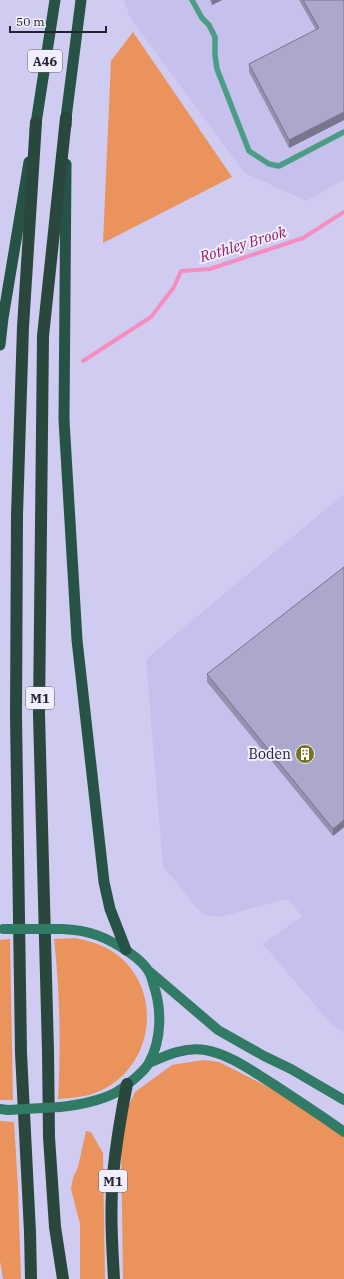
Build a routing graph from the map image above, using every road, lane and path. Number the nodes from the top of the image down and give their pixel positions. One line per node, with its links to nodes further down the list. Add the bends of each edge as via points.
1 (55, 0): 5 (highway, A46)
2 (82, 0): 4 (highway, A46)
3 (192, 0): 6 (lane, via 215,37 217,69 249,151 269,164 279,166)
4 (66, 118): 9 (highway, via 64,420 77,640 104,882 110,909); 17 (highway, M1, via 43,336 40,714 49,1137 55,1227)
5 (36, 122): 7 (highway, via 2,318); 16 (highway, M1, via 22,327 17,515 16,708 20,1053)
6 (344, 132)
7 (0, 346)
8 (1, 929): 9 (main road, bridge, via 76,930 108,939)
9 (126, 950): 10 (main road)
10 (150, 972): 11 (main road, via 160,1014 158,1036); 13 (main road, via 218,1030)
11 (149, 1063): 12 (main road); 15 (main road, via 168,1054 185,1050 214,1052 242,1066)
12 (127, 1084): 14 (main road, bridge, via 104,1098 86,1104); 18 (highway, M1, via 113,1176)
13 (344, 1100)
14 (4, 1110)
15 (344, 1132)
16 (31, 1279)
17 (63, 1279)
18 (114, 1279)

